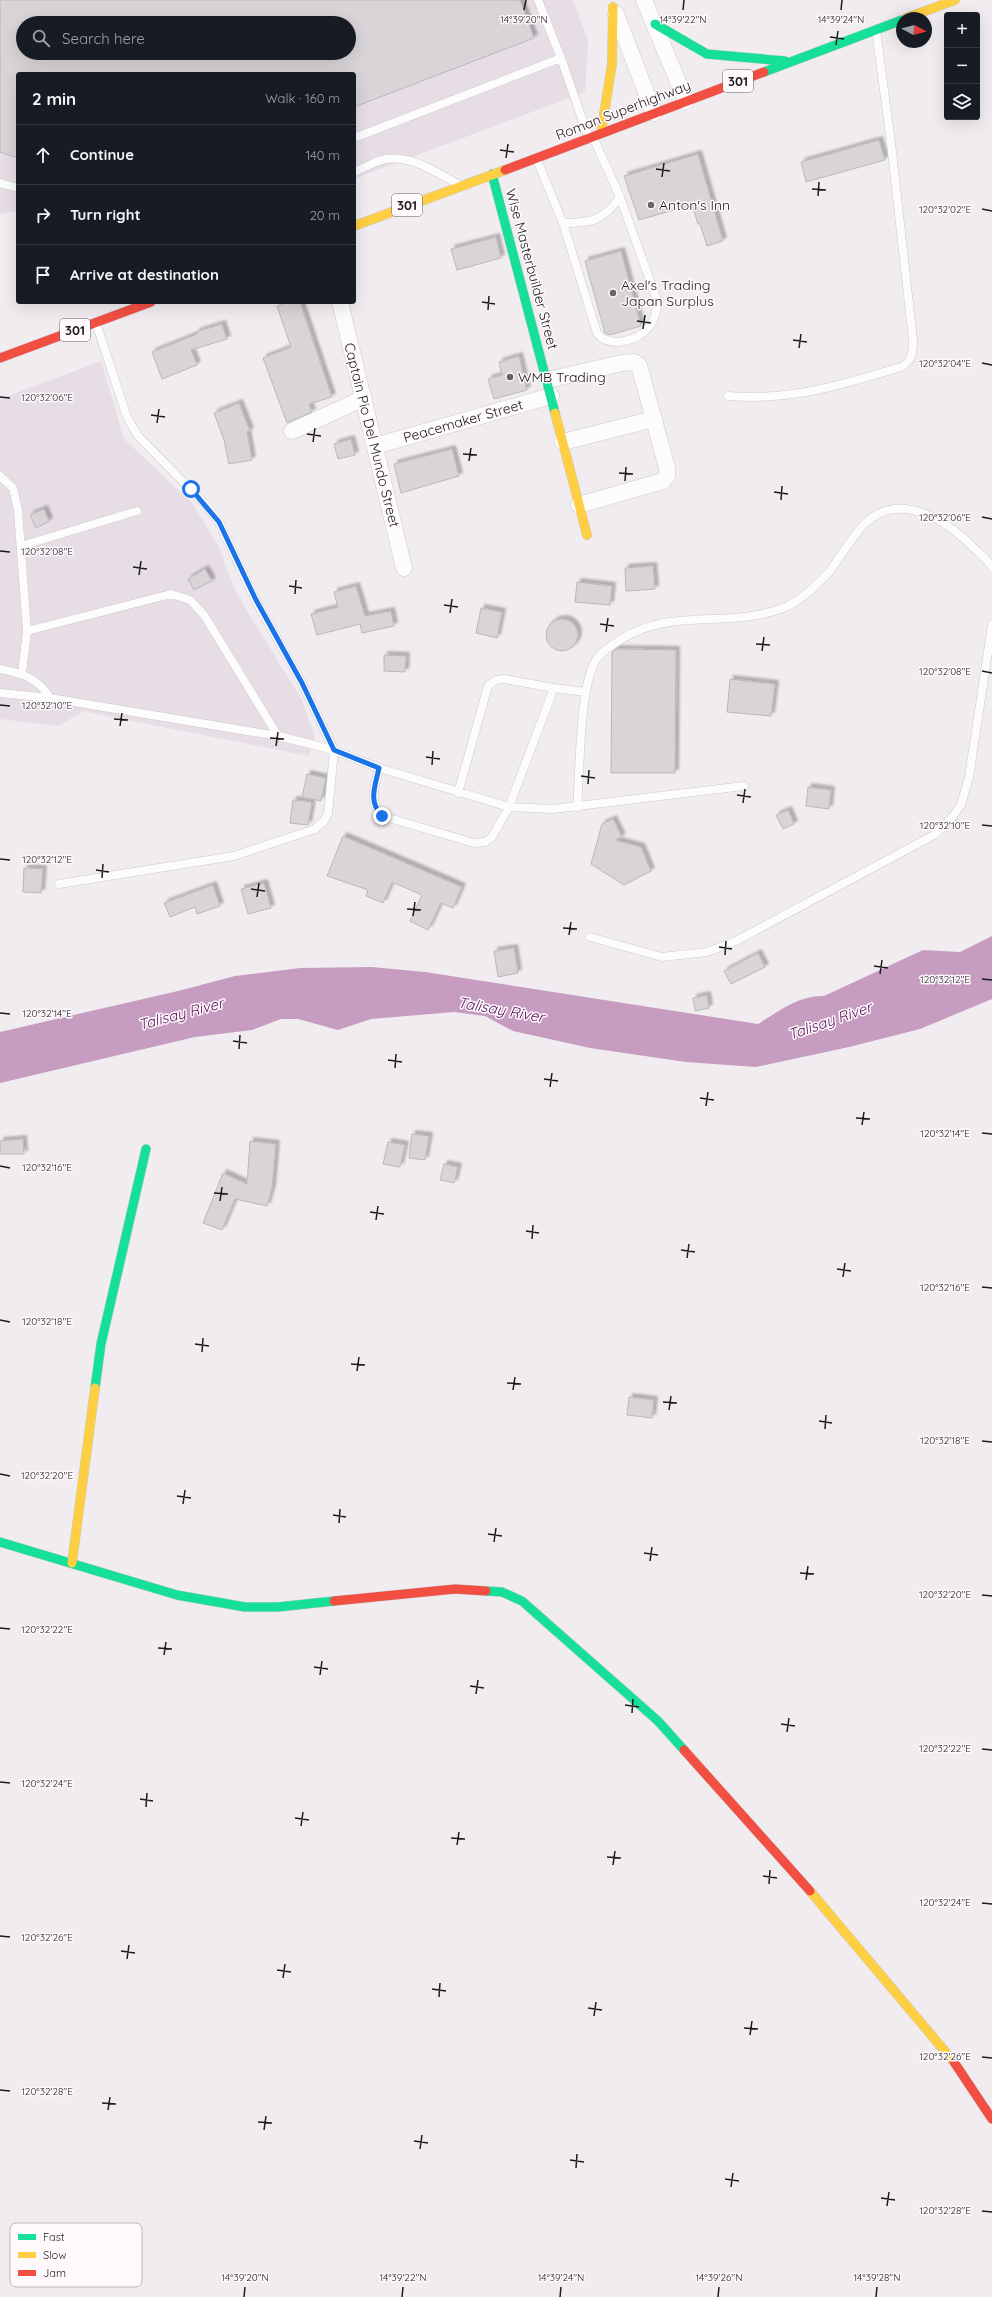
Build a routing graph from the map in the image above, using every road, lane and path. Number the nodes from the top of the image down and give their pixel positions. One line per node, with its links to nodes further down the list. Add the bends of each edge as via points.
1 (538, 0): 9 (lane)
2 (644, 0): 7 (street)
3 (954, 0): 5 (street)
4 (612, 4): 12 (street); 13 (street, via 612,64)
5 (922, 12)
6 (896, 22): 8 (street, Roman Superhighway / 301)
7 (655, 24): 10 (street, via 707,54); 11 (street)
8 (876, 29): 10 (street, Roman Superhighway / 301); 30 (lane, via 913,340 911,358 908,364 901,368 823,390 773,398)
9 (561, 58): 13 (lane); 14 (lane)
10 (790, 62): 11 (street, Roman Superhighway / 301)
11 (686, 101): 12 (street, Roman Superhighway / 301)
12 (654, 113): 13 (street, Roman Superhighway / 301)
13 (594, 135): 15 (street, Roman Superhighway / 301); 21 (lane)
14 (356, 137)
15 (536, 159): 17 (street, Roman Superhighway / 301); 22 (lane)
16 (356, 171): 19 (lane, via 386,159 406,160)
17 (492, 174): 19 (street, Roman Superhighway / 301); 28 (street, Wise Masterbuilder Street)
18 (0, 183): 20 (lane)
19 (461, 185): 23 (street, Roman Superhighway / 301)
20 (16, 187)
21 (620, 197): 22 (lane, via 609,212 593,220); 22 (lane, via 657,300 657,312 650,326 640,336 613,342 602,340 597,333)
22 (563, 223)
23 (356, 225)
24 (145, 304): 26 (street, 301)
25 (340, 304): 31 (street, Captain Pio Del Mundo Street)
26 (96, 322): 27 (street, 301); 52 (lane, via 127,417 138,436 205,504 219,522 256,600 302,683)
27 (0, 358)
28 (548, 380): 29 (street, Wise Masterbuilder Street); 32 (street, via 634,362 641,368)
29 (552, 396): 34 (street, Wise Masterbuilder Street); 35 (street, Peacemaker Street)
30 (728, 396)
31 (364, 398): 33 (street); 35 (street, Captain Pio Del Mundo Street)
32 (654, 420): 34 (street); 37 (street, via 668,468 665,479)
33 (292, 432)
34 (563, 442): 37 (street, Wise Masterbuilder Street)
35 (375, 446): 42 (street, Captain Pio Del Mundo Street)
36 (0, 476): 40 (lane, via 13,488)
37 (579, 505): 39 (street, Wise Masterbuilder Street)
38 (137, 511): 40 (lane)
39 (587, 535)
40 (21, 546): 44 (lane)
41 (992, 567): 48 (lane, via 959,533 940,520 907,510 881,512 867,521 814,588 784,608 761,615 664,622 632,632 598,657 590,669)
42 (404, 568)
43 (992, 625): 59 (lane, via 969,776 961,805 934,835 736,941 707,952 662,957)
44 (27, 631): 46 (lane); 51 (lane, via 171,594 190,600 204,615)
45 (0, 669): 46 (lane)
46 (22, 673): 50 (lane, via 44,687)
47 (554, 688): 48 (lane); 55 (lane, via 504,679 496,680 488,686); 57 (lane)
48 (585, 692): 56 (lane)
49 (0, 693): 50 (lane)
50 (50, 698): 51 (lane)
51 (278, 736): 52 (lane)
52 (334, 750): 53 (lane); 58 (lane, via 328,814 324,821 310,832 234,856)
53 (379, 768): 55 (lane); 57 (lane, via 372,798 382,816 474,843 485,842 492,837)
54 (744, 786): 56 (lane)
55 (458, 793): 57 (lane)
56 (577, 806): 57 (lane, via 553,809)
57 (509, 807)
58 (60, 884)
59 (590, 937)
60 (146, 1150): 62 (street, via 102,1344)
61 (0, 1542): 62 (street)
62 (72, 1563): 63 (street, via 176,1595 245,1607 285,1606 455,1589 502,1592 522,1600 658,1721 818,1900 946,2052)
63 (992, 2119)

